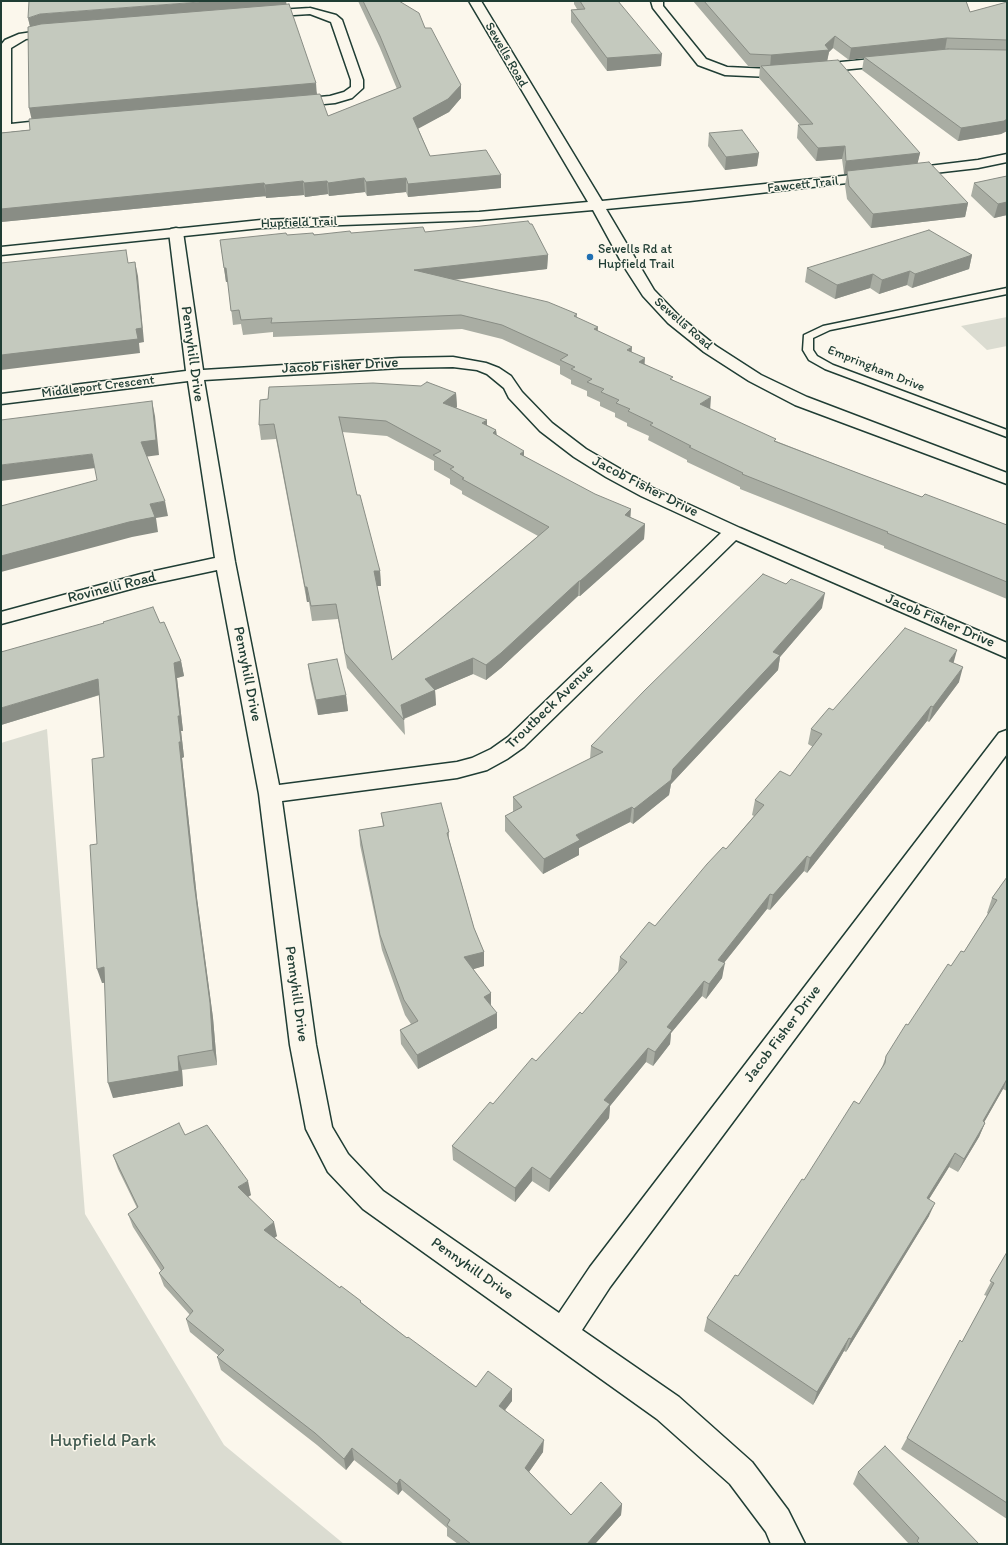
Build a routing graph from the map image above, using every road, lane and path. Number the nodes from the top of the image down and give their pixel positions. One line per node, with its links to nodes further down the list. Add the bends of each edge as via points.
1 (475, 1): 10 (street, Sewells Road)
2 (657, 1): 5 (street, via 657,6 702,62 725,71 770,73)
3 (249, 15): 6 (street, via 301,11 317,12 332,17 336,20 357,80 355,91 340,98)
4 (72, 31): 8 (street, via 23,36 5,48)
5 (905, 60)
6 (279, 104)
7 (67, 123): 8 (street)
8 (3, 128)
9 (1007, 158): 10 (street, Fawcett Trail, via 863,178)
10 (597, 205): 11 (street, Hupfield Trail, via 479,216 261,224); 17 (street, Sewells Road, via 648,293 674,320 710,349 755,378 801,401)
11 (176, 232): 12 (street, Hupfield Trail); 14 (street, Pennyhill Drive)
12 (1, 250)
13 (1007, 291): 16 (lane, Empringham Drive, via 828,328 808,337 808,350 814,358 829,368)
14 (195, 376): 15 (street, Middleport Crescent); 18 (street, Jacob Fisher Drive, via 400,363 453,362 480,366 505,380 546,427 580,453 647,492); 19 (street, Pennyhill Drive)
15 (1, 399)
16 (1007, 434)
17 (1007, 479)
18 (733, 532): 21 (street, Jacob Fisher Drive); 23 (street, Troutbeck Avenue, via 516,742 499,754 479,764 457,770)
19 (225, 562): 20 (street, Rovinelli Road, via 141,580); 23 (street, Pennyhill Drive)
20 (1, 618)
21 (1007, 651)
22 (1007, 738): 24 (street, Jacob Fisher Drive, via 600,1278)
23 (270, 794): 24 (street, Pennyhill Drive, via 302,1045 319,1129 338,1163 373,1200)
24 (563, 1333): 25 (street, Pennyhill Drive, via 668,1408 741,1473 776,1521)
25 (789, 1544)

